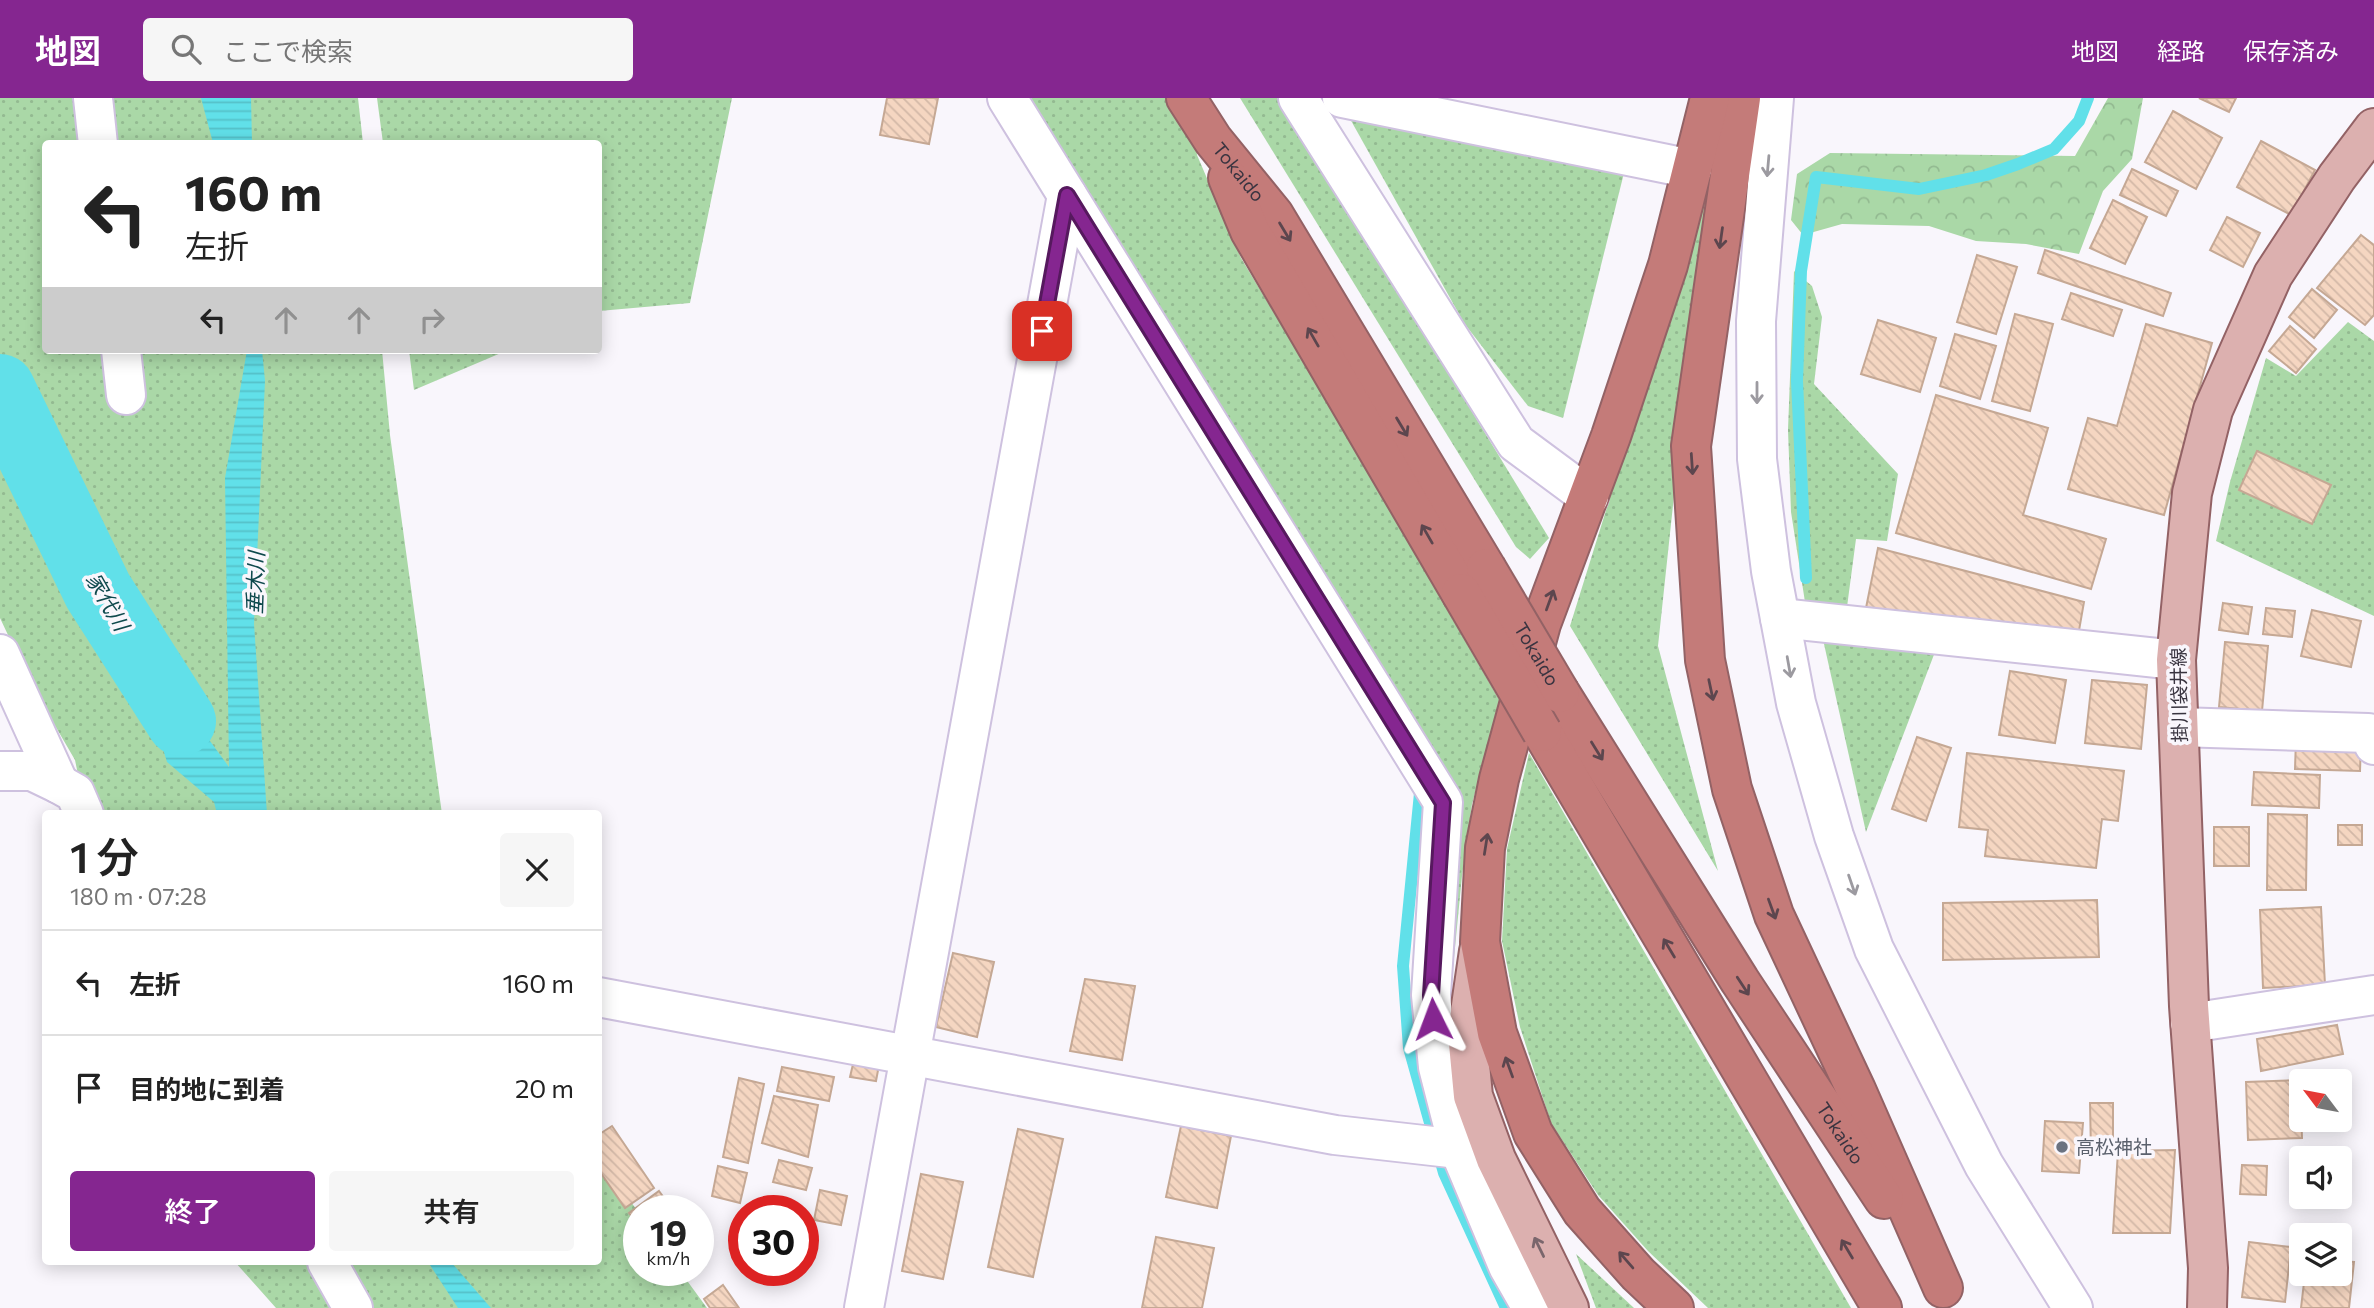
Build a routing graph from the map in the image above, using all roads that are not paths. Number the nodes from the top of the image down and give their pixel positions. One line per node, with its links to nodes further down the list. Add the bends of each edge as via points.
1 (93, 98): 10 (street)
2 (1186, 98): 16 (highway, Tokaido, via 1213,140 1274,215)
3 (1298, 98): 15 (street, via 1516,443)
4 (1342, 98): 11 (street)
5 (1710, 98): 11 (highway)
6 (1741, 98): 32 (highway, one-way to 32, via 1690,446 1705,660 1732,789 1774,915)
7 (1774, 98): 17 (street, one-way to 17, via 1756,321 1757,459)
8 (1022, 104): 12 (street)
9 (2374, 128): 19 (main road, 掛川袋井線, via 2273,275 2213,410 2192,493)
10 (98, 140)
11 (1692, 169): 15 (highway, via 1668,265)
12 (1067, 195): 29 (street); 30 (street, via 1443,803 1431,995 1438,1067)
13 (121, 354): 14 (street)
14 (125, 395)
15 (1589, 497): 25 (highway, one-way to 15, via 1485,848 1499,779 1541,624)
16 (1474, 581): 32 (highway, Tokaido, one-way to 32, bridge, via 1560,693 1740,982); 38 (highway, Tokaido, one-way to 16, bridge, via 1542,732)
17 (1780, 618): 19 (street); 39 (street, one-way to 39, via 1796,703 1874,949 1984,1165)
18 (0, 654): 23 (street)
19 (2176, 660): 20 (main road, 掛川袋井線)
20 (2179, 727): 21 (street, via 2368,733); 28 (main road, 掛川袋井線)
21 (2374, 745)
22 (0, 771): 23 (street, via 32,771)
23 (59, 784): 24 (street, via 75,793)
24 (82, 810)
25 (1480, 942): 36 (main road, one-way to 25, via 1496,1159 1473,1096 1467,1033); 37 (highway, one-way to 25, via 1583,1211 1533,1133 1497,1033)
26 (2374, 995): 28 (street)
27 (602, 998): 29 (street)
28 (2190, 1023): 40 (main road, 掛川袋井線)
29 (910, 1054): 30 (street, via 1335,1135); 34 (street)
30 (1459, 1149): 35 (street, via 1508,1266)
31 (329, 1265): 33 (street)
32 (1951, 1298)
33 (354, 1308)
34 (864, 1308)
35 (1532, 1308)
36 (1569, 1308)
37 (1674, 1308)
38 (1882, 1308)
39 (2073, 1308)
40 (2207, 1308)

